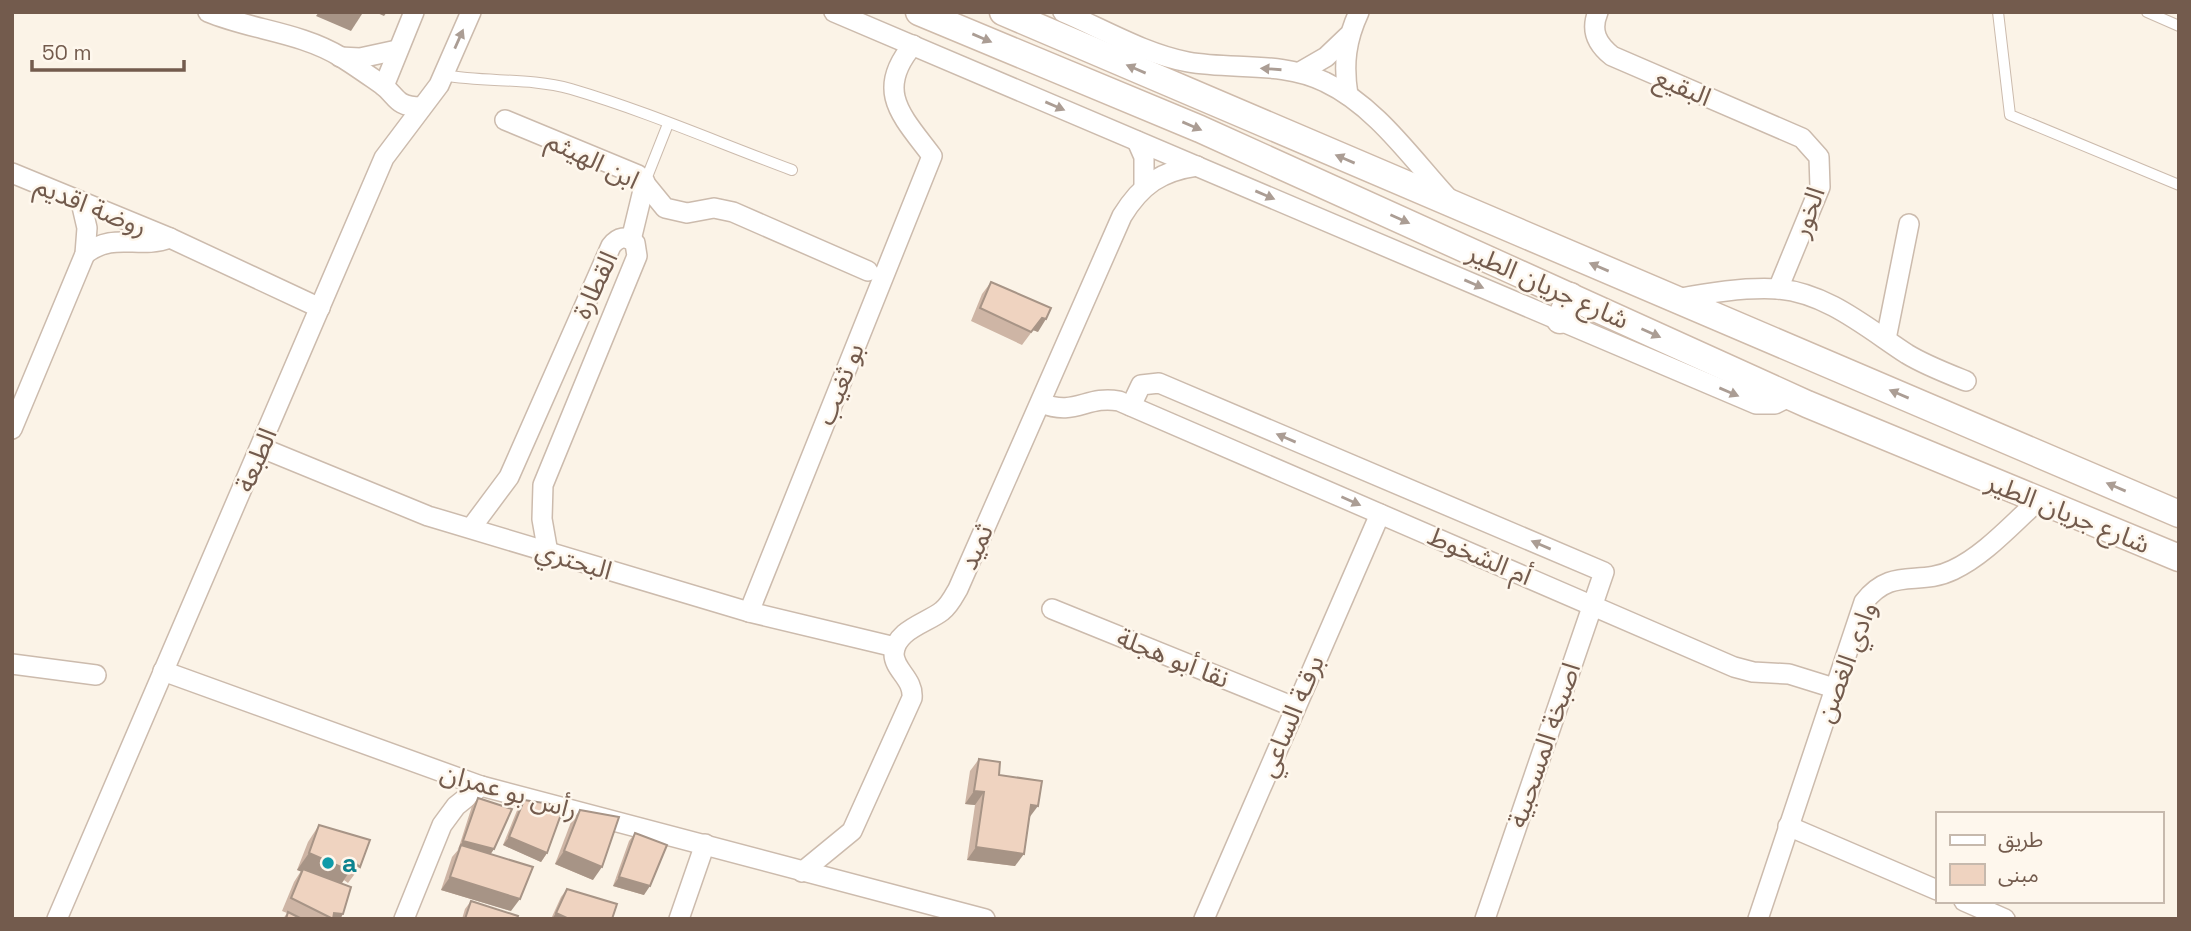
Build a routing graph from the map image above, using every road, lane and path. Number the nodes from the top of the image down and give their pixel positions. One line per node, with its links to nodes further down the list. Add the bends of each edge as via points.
1 (208, 12): 16 (street, via 301,39)
2 (414, 12): 15 (street)
3 (471, 12): 18 (street, الطبعة, one-way to 3)
4 (835, 12): 14 (street)
5 (919, 12): 42 (street, شارع جريان الطير, one-way to 42, via 1200,129)
6 (1003, 12): 33 (street, شارع جريان الطير, one-way to 6)
7 (1063, 12): 17 (street, شارع جريان الطير, one-way to 7, via 1189,62)
8 (1359, 12): 13 (street)
9 (1598, 12): 24 (street, البقيع, via 1596,39 1612,56)
10 (1998, 12): 31 (lane, via 2010,115)
11 (2147, 12): 12 (lane)
12 (2179, 26)
13 (1348, 36): 17 (street, via 1326,57); 20 (street)
14 (913, 46): 25 (street, one-way to 25); 62 (street, بو ثغيب, via 898,63 892,86 898,108 932,156)
15 (397, 50): 16 (street); 19 (street)
16 (340, 57): 19 (street)
17 (1300, 72): 20 (street, شارع جريان الطير)
18 (443, 75): 21 (street, الطبعة); 23 (lane, via 570,89)
19 (384, 86): 21 (street, via 397,102)
20 (1348, 95): 33 (street, شارع جريان الطير, via 1382,125)
21 (420, 107): 41 (street, الطبعة, via 384,158)
22 (505, 120): 29 (street, ابن الهيثم, via 638,175)
23 (668, 124): 27 (lane); 29 (lane)
24 (1802, 138): 39 (street, الخور, via 1819,157 1821,179)
25 (1137, 141): 26 (street); 30 (street, via 1144,157)
26 (1197, 166): 30 (street); 42 (street, one-way to 42)
27 (792, 170)
28 (12, 173): 32 (street, روضة اقديم)
29 (645, 182): 36 (street); 38 (street, ابن الهيثم, via 665,208 687,213 713,208 733,212)
30 (1144, 184): 46 (street, ثميد, via 1122,215)
31 (2179, 185)
32 (81, 202): 35 (street, روضة اقديم); 37 (street, via 87,228)
33 (1457, 208): 40 (street, شارع جريان الطير, one-way to 33)
34 (1909, 224): 43 (street)
35 (170, 238): 37 (street, روضة اقديم, via 152,243 112,241); 41 (street, روضة اقديم)
36 (631, 240): 56 (street, القطارة, via 620,238 611,246 509,477); 57 (street, القطارة, via 637,256 543,485)
37 (85, 254): 49 (street)
38 (867, 271)
39 (1778, 289): 40 (street); 43 (street, via 1830,305)
40 (1676, 299): 55 (street, شارع جريان الطير, one-way to 40)
41 (320, 308): 50 (street, الطبعة)
42 (1565, 308): 53 (street, شارع جريان الطير, one-way to 53)
43 (1886, 339): 44 (street, via 1927,365)
44 (1966, 381)
45 (1197, 400): 47 (street, أم الشخوط, via 1153,381 1141,385); 48 (street); 51 (street, أم الشخوط, one-way to 45)
46 (1041, 403): 47 (street, أم الشخوط, via 1069,410 1093,401); 63 (street, ثميد, via 953,598 943,611 903,635)
47 (1131, 406): 48 (street, أم الشخوط)
48 (1185, 428): 52 (street, أم الشخوط)
49 (12, 429)
50 (262, 448): 56 (street, البحتري, via 401,506); 65 (street, الطبعة)
51 (1325, 454): 52 (street); 59 (street, أم الشخوط, one-way to 51)
52 (1312, 484): 54 (street, أم الشخوط, one-way to 54)
53 (2038, 500): 58 (street, شارع جريان الطير); 67 (street, وادي الغصن, via 1964,564 1937,576 1893,579 1870,594 1859,612)
54 (1380, 514): 60 (street, أم الشخوط); 68 (street, برقـة الساعي)
55 (2179, 514)
56 (471, 528): 57 (street, البحتري)
57 (548, 553): 62 (street, البحتري)
58 (2179, 558)
59 (1604, 572): 60 (street, اصبخة المسحبية)
60 (1592, 604): 67 (street, أم الشخوط, via 1734,667 1789,674); 80 (street, اصبخة المسحبية)
61 (1052, 609): 68 (street, نقا أبو هجلة)
62 (749, 612): 63 (street, البحتري)
63 (895, 647): 72 (street, via 895,660 913,687 911,703 852,831)
64 (12, 664): 66 (street)
65 (163, 671): 69 (street, رأس بو عمران); 75 (street, الطبعة)
66 (96, 675)
67 (1834, 688): 70 (street, وادي الغصن)
68 (1294, 707): 79 (street, برقـة الساعي)
69 (481, 786): 71 (street, رأس بو عمران); 76 (street, via 456,806 442,825)
70 (1788, 826): 73 (street); 81 (street, وادي الغصن)
71 (705, 844): 72 (street, رأس بو عمران); 77 (street)
72 (802, 872): 78 (street, رأس بو عمران)
73 (1936, 890)
74 (1969, 903): 82 (street)
75 (57, 919)
76 (404, 919)
77 (679, 919)
78 (985, 919)
79 (1204, 919)
80 (1485, 919)
81 (1758, 919)
82 (2005, 919)

